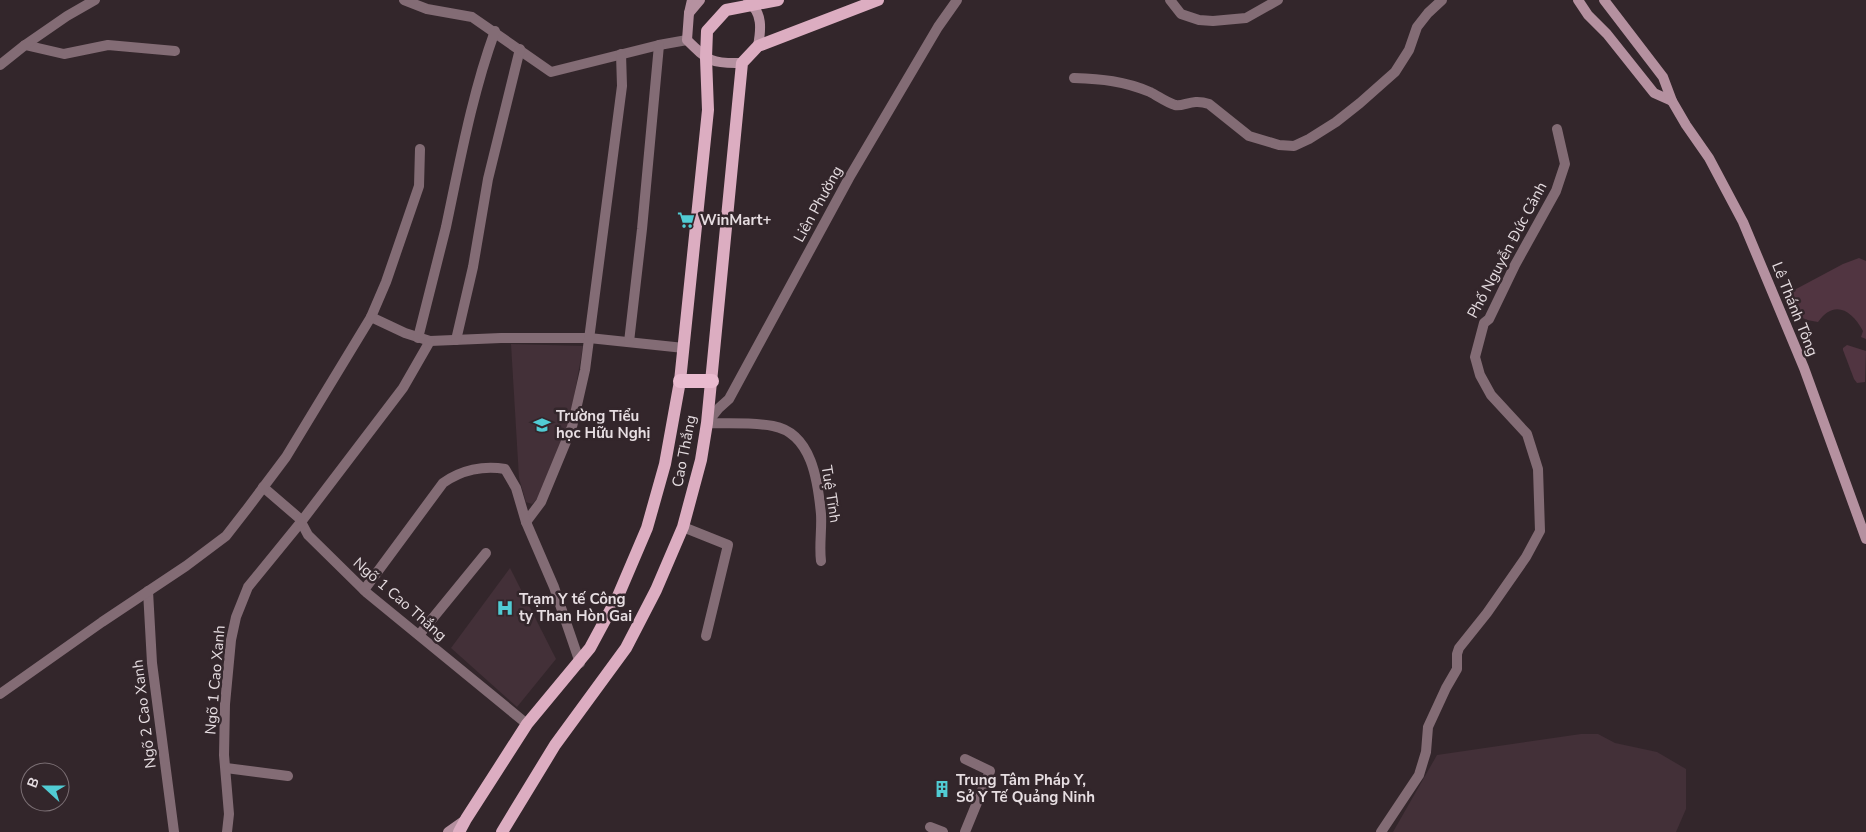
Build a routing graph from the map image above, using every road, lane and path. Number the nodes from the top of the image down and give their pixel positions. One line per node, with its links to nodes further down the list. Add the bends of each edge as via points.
1 (95, 0): 19 (street)
2 (404, 0): 15 (street)
3 (439, 0): 15 (street)
4 (692, 0): 16 (main road)
5 (700, 0): 16 (main road)
6 (778, 0): 14 (main road)
7 (878, 0): 21 (main road)
8 (958, 0): 41 (street, Liên Phường, via 938,26 849,178 729,399)
9 (1170, 0): 10 (street, via 1181,14 1213,21 1246,18)
10 (1278, 0)
11 (1442, 0): 28 (street, via 1417,26 1395,72 1336,122 1294,146 1249,136 1204,102 1176,105 1128,84 1108,79)
12 (1578, 0): 29 (main road, Lê Thánh Tông, via 1654,93)
13 (1604, 0): 29 (main road, Lê Thánh Tông, via 1663,77)
14 (750, 3): 21 (main road, via 762,27); 25 (main road, via 726,10 706,31)
15 (439, 11): 17 (street, via 472,16)
16 (688, 13): 18 (main road)
17 (495, 31): 22 (street); 33 (street, via 472,108)
18 (687, 40): 20 (street); 25 (main road)
19 (25, 45): 23 (street, via 64,54 108,45); 27 (street)
20 (659, 45): 24 (street); 37 (street)
21 (758, 46): 26 (main road)
22 (520, 49): 24 (street, via 552,72); 35 (street, via 488,179)
23 (175, 51)
24 (621, 54): 34 (street, via 622,86)
25 (706, 58): 26 (main road, via 723,64); 38 (main road, Cao Thắng, via 708,110)
26 (742, 63): 40 (main road, Cao Thắng)
27 (0, 65)
28 (1074, 78)
29 (1672, 102): 46 (main road, Lê Thánh Tông, via 1709,158 1743,222 1804,368)
30 (1557, 129): 68 (street, Phố Nguyễn Đức Cảnh, via 1566,164 1556,190 1484,323 1475,357 1491,395 1527,434 1538,469 1540,531 1526,557 1459,648 1457,669 1428,727 1426,752 1419,775)
31 (420, 149): 32 (street, via 419,186)
32 (371, 317): 33 (street); 42 (street, via 286,456)
33 (418, 338): 36 (street)
34 (589, 338): 35 (street); 37 (street); 44 (street, via 572,427 541,502)
35 (456, 340): 36 (street)
36 (430, 341): 43 (street, Ngõ 1 Cao Xanh, via 403,388)
37 (629, 342): 38 (street)
38 (684, 348): 39 (main road, Cao Thắng)
39 (680, 381): 40 (highway); 53 (main road, Cao Thắng, via 665,464 648,528 618,596)
40 (712, 381): 41 (main road, Cao Thắng)
41 (707, 423): 45 (main road, Cao Thắng); 48 (street, Tuệ Tĩnh, via 774,426 790,432 801,443 815,473 821,514)
42 (263, 487): 43 (street, Ngõ 1 Cao Thắng); 50 (street, via 226,536)
43 (301, 522): 49 (street, Ngõ 1 Cao Thắng, via 308,535); 57 (street, Ngõ 1 Cao Xanh, via 248,587 236,617 225,704)
44 (526, 522): 49 (street, via 516,488 505,469 494,467 453,476 443,483); 53 (street, via 554,587)
45 (683, 527): 52 (street, via 728,545); 61 (main road, Cao Thắng, via 626,648 556,745)
46 (1866, 539)
47 (486, 553): 51 (street)
48 (821, 561)
49 (364, 590): 51 (street, Ngõ 1 Cao Thắng)
50 (148, 591): 54 (street); 62 (street, Ngõ 2 Cao Xanh, via 152,663)
51 (419, 635): 55 (street, Ngõ 1 Cao Thắng)
52 (706, 636)
53 (580, 663): 55 (main road, Cao Thắng)
54 (0, 694)
55 (527, 724): 59 (main road, Cao Thắng)
56 (965, 759): 67 (street, via 990,771)
57 (226, 768): 58 (street); 63 (street, Ngõ 1 Cao Xanh)
58 (288, 776)
59 (466, 819): 64 (main road); 65 (main road, Cao Thắng)
60 (930, 827): 66 (street)
61 (503, 830)
62 (174, 832)
63 (227, 832)
64 (448, 832)
65 (459, 832)
66 (943, 832)
67 (965, 832)
68 (1381, 832)

